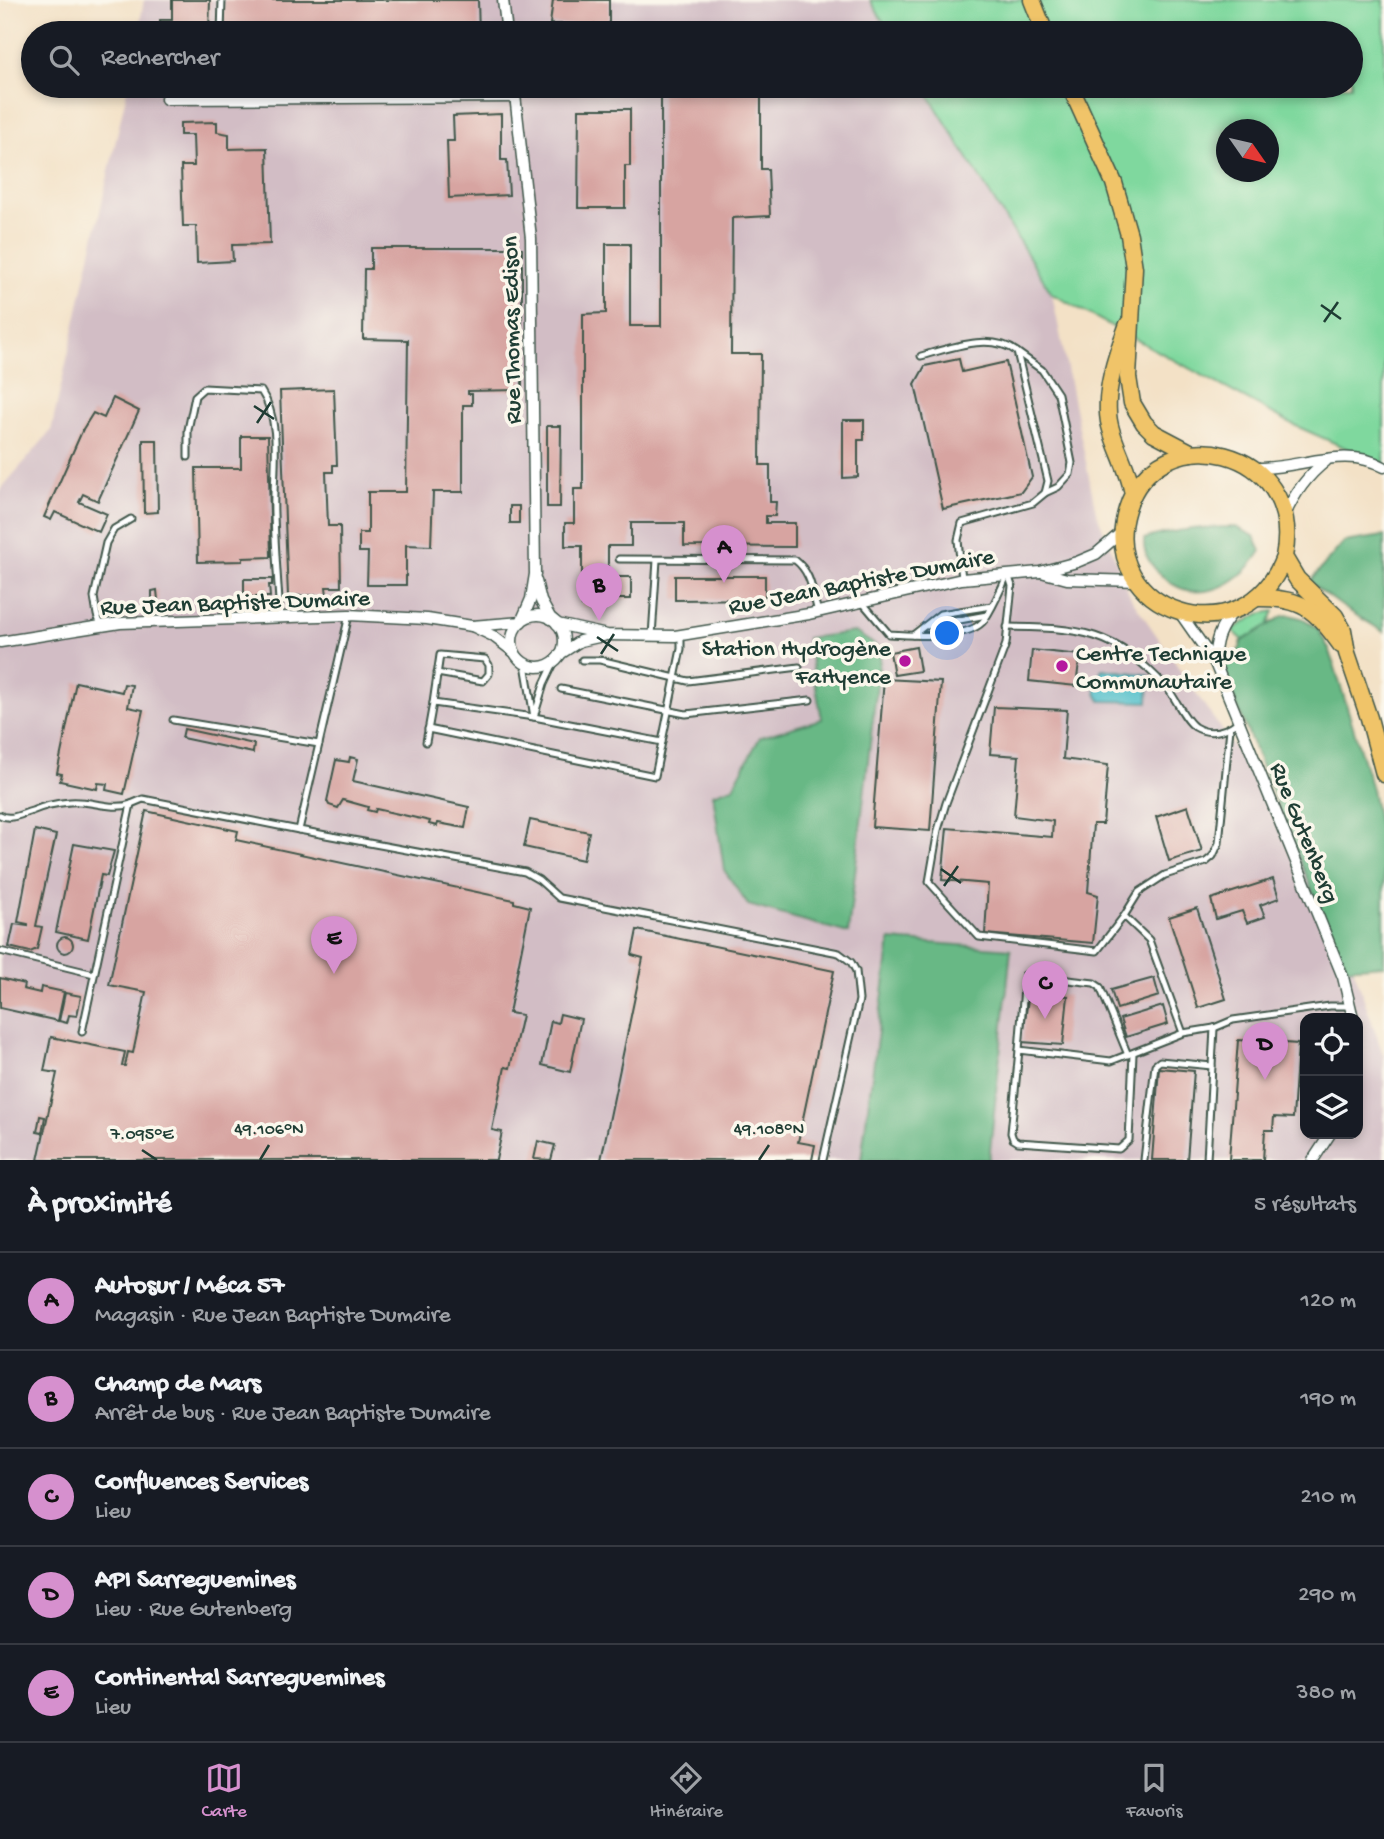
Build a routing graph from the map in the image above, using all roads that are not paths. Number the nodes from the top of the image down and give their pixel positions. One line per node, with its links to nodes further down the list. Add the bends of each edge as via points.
1 (222, 0): 4 (lane)
2 (503, 0): 5 (street)
3 (1032, 0): 6 (main road)
4 (221, 21)
5 (506, 21)
6 (1040, 21)
7 (257, 98): 11 (street)
8 (515, 98): 29 (street, Rue Thomas Edison, via 531,238)
9 (1076, 98): 12 (main road, via 1123,209 1134,268)
10 (166, 99): 11 (street)
11 (220, 99)
12 (1130, 319): 15 (main road, via 1132,403 1154,433); 21 (main road, via 1108,403 1109,425)
13 (1017, 352): 14 (lane, via 1006,343 968,344); 20 (lane, via 1048,481); 20 (lane, via 1042,370 1058,394 1072,463 1064,481)
14 (921, 356)
15 (1192, 453): 19 (main road, via 1225,454); 21 (main road, via 1158,467)
16 (188, 457): 41 (lane, via 195,396 204,388 261,391 269,403 275,444 273,510)
17 (1327, 460): 18 (street, via 1354,456); 19 (street); 22 (street, via 1299,487)
18 (1384, 467)
19 (1254, 468): 22 (main road, via 1274,489)
20 (1045, 493): 31 (lane, via 1033,503 962,523 958,540)
21 (1133, 494): 24 (main road)
22 (1285, 515): 25 (main road)
23 (131, 519): 44 (lane, via 114,529 106,543 94,597)
24 (1123, 531): 28 (street, Rue Jean Baptiste Dumaire, via 1096,554); 32 (main road, via 1126,558)
25 (1284, 556): 33 (main road, via 1273,579); 54 (main road, via 1297,579 1335,616)
26 (619, 559): 27 (lane)
27 (657, 560): 37 (lane, via 795,560 810,578); 51 (lane)
28 (1040, 572): 30 (street, Rue Jean Baptiste Dumaire); 32 (street, Rue Jean Baptiste Dumaire, via 1067,579)
29 (534, 574): 42 (street, Rue Thomas Edison, via 531,599); 43 (street, Rue Thomas Edison, via 541,601)
30 (1008, 574): 31 (street, Rue Jean Baptiste Dumaire); 35 (lane); 47 (lane, via 1012,586)
31 (962, 579): 34 (street, Rue Jean Baptiste Dumaire)
32 (1137, 581): 38 (main road, via 1156,600)
33 (1256, 598): 36 (main road); 54 (main road, via 1286,599 1306,606 1325,622)
34 (862, 602): 37 (street, Rue Jean Baptiste Dumaire); 50 (lane, via 889,634)
35 (992, 606): 40 (lane); 46 (lane, via 940,614)
36 (1234, 611): 38 (main road, via 1207,616); 57 (street, via 1217,637)
37 (818, 612): 49 (street, Rue Jean Baptiste Dumaire)
38 (1180, 613): 57 (street, Rue Gutenberg)
39 (349, 615): 41 (street, Rue Jean Baptiste Dumaire); 45 (street, Rue Jean Baptiste Dumaire); 72 (lane)
40 (987, 615): 46 (lane); 50 (lane, via 973,628 940,636)
41 (280, 617): 44 (street, Rue Jean Baptiste Dumaire)
42 (521, 622): 43 (street, via 535,615); 45 (street, Rue Jean Baptiste Dumaire); 53 (street, via 513,636)
43 (554, 622): 48 (street, Rue Jean Baptiste Dumaire); 55 (street, via 564,639)
44 (101, 625): 52 (street, Rue Jean Baptiste Dumaire)
45 (472, 626): 53 (street, Rue Jean Baptiste Dumaire)
46 (924, 626): 50 (lane)
47 (1007, 627): 68 (lane, via 1097,635 1143,661 1196,728 1212,733); 77 (lane, via 1006,644 941,821 929,882 979,937 1097,951)
48 (607, 635): 51 (street, Rue Jean Baptiste Dumaire); 55 (street, Rue Jean Baptiste Dumaire, via 580,641)
49 (681, 635): 51 (street, Rue Jean Baptiste Dumaire); 61 (lane)
50 (913, 635)
51 (652, 636)
52 (0, 642)
53 (514, 652): 58 (street)
54 (1347, 653): 73 (main road)
55 (558, 657): 58 (street, via 541,667); 66 (lane)
56 (582, 660): 61 (lane)
57 (1215, 663): 68 (street, Rue Gutenberg)
58 (525, 664): 66 (lane)
59 (799, 667): 61 (lane, via 688,681)
60 (437, 673): 60 (lane, via 440,654 485,659 489,665 483,681); 64 (lane)
61 (675, 678): 65 (lane)
62 (561, 689): 65 (lane)
63 (810, 700): 65 (lane, via 686,714)
64 (433, 703): 66 (lane); 69 (lane)
65 (668, 711): 71 (lane)
66 (534, 717): 71 (lane)
67 (173, 720): 72 (lane)
68 (1235, 725): 77 (lane, via 1219,843 1213,856 1165,875 1139,892); 80 (street, Rue Gutenberg, via 1343,977)
69 (428, 729): 70 (lane); 71 (lane, via 655,776)
70 (426, 742)
71 (662, 742)
72 (319, 744): 76 (lane)
73 (1384, 774)
74 (131, 804): 75 (lane, via 71,801 11,818); 76 (lane, via 143,799); 79 (lane)
75 (0, 815)
76 (299, 830): 89 (lane, via 524,873 559,898 839,953 856,971 859,1000)
77 (1124, 916): 84 (lane, via 1149,940)
78 (0, 951): 79 (lane)
79 (94, 974): 83 (lane)
80 (1351, 1006): 81 (street, Rue Gutenberg); 82 (lane, via 1233,1020)
81 (1352, 1013)
82 (1214, 1028): 84 (lane); 87 (lane)
83 (82, 1032)
84 (1183, 1033): 86 (lane)
85 (1019, 1050): 86 (lane, via 1111,1061); 86 (lane, via 1024,975 1100,987); 86 (lane, via 1013,1139 1119,1149 1129,1140)
86 (1131, 1054)
87 (1212, 1066): 90 (lane, via 1160,1061 1156,1066); 91 (lane)
88 (1327, 1139): 92 (street)
89 (823, 1160)
90 (1144, 1160)
91 (1207, 1160)
92 (1313, 1160)

